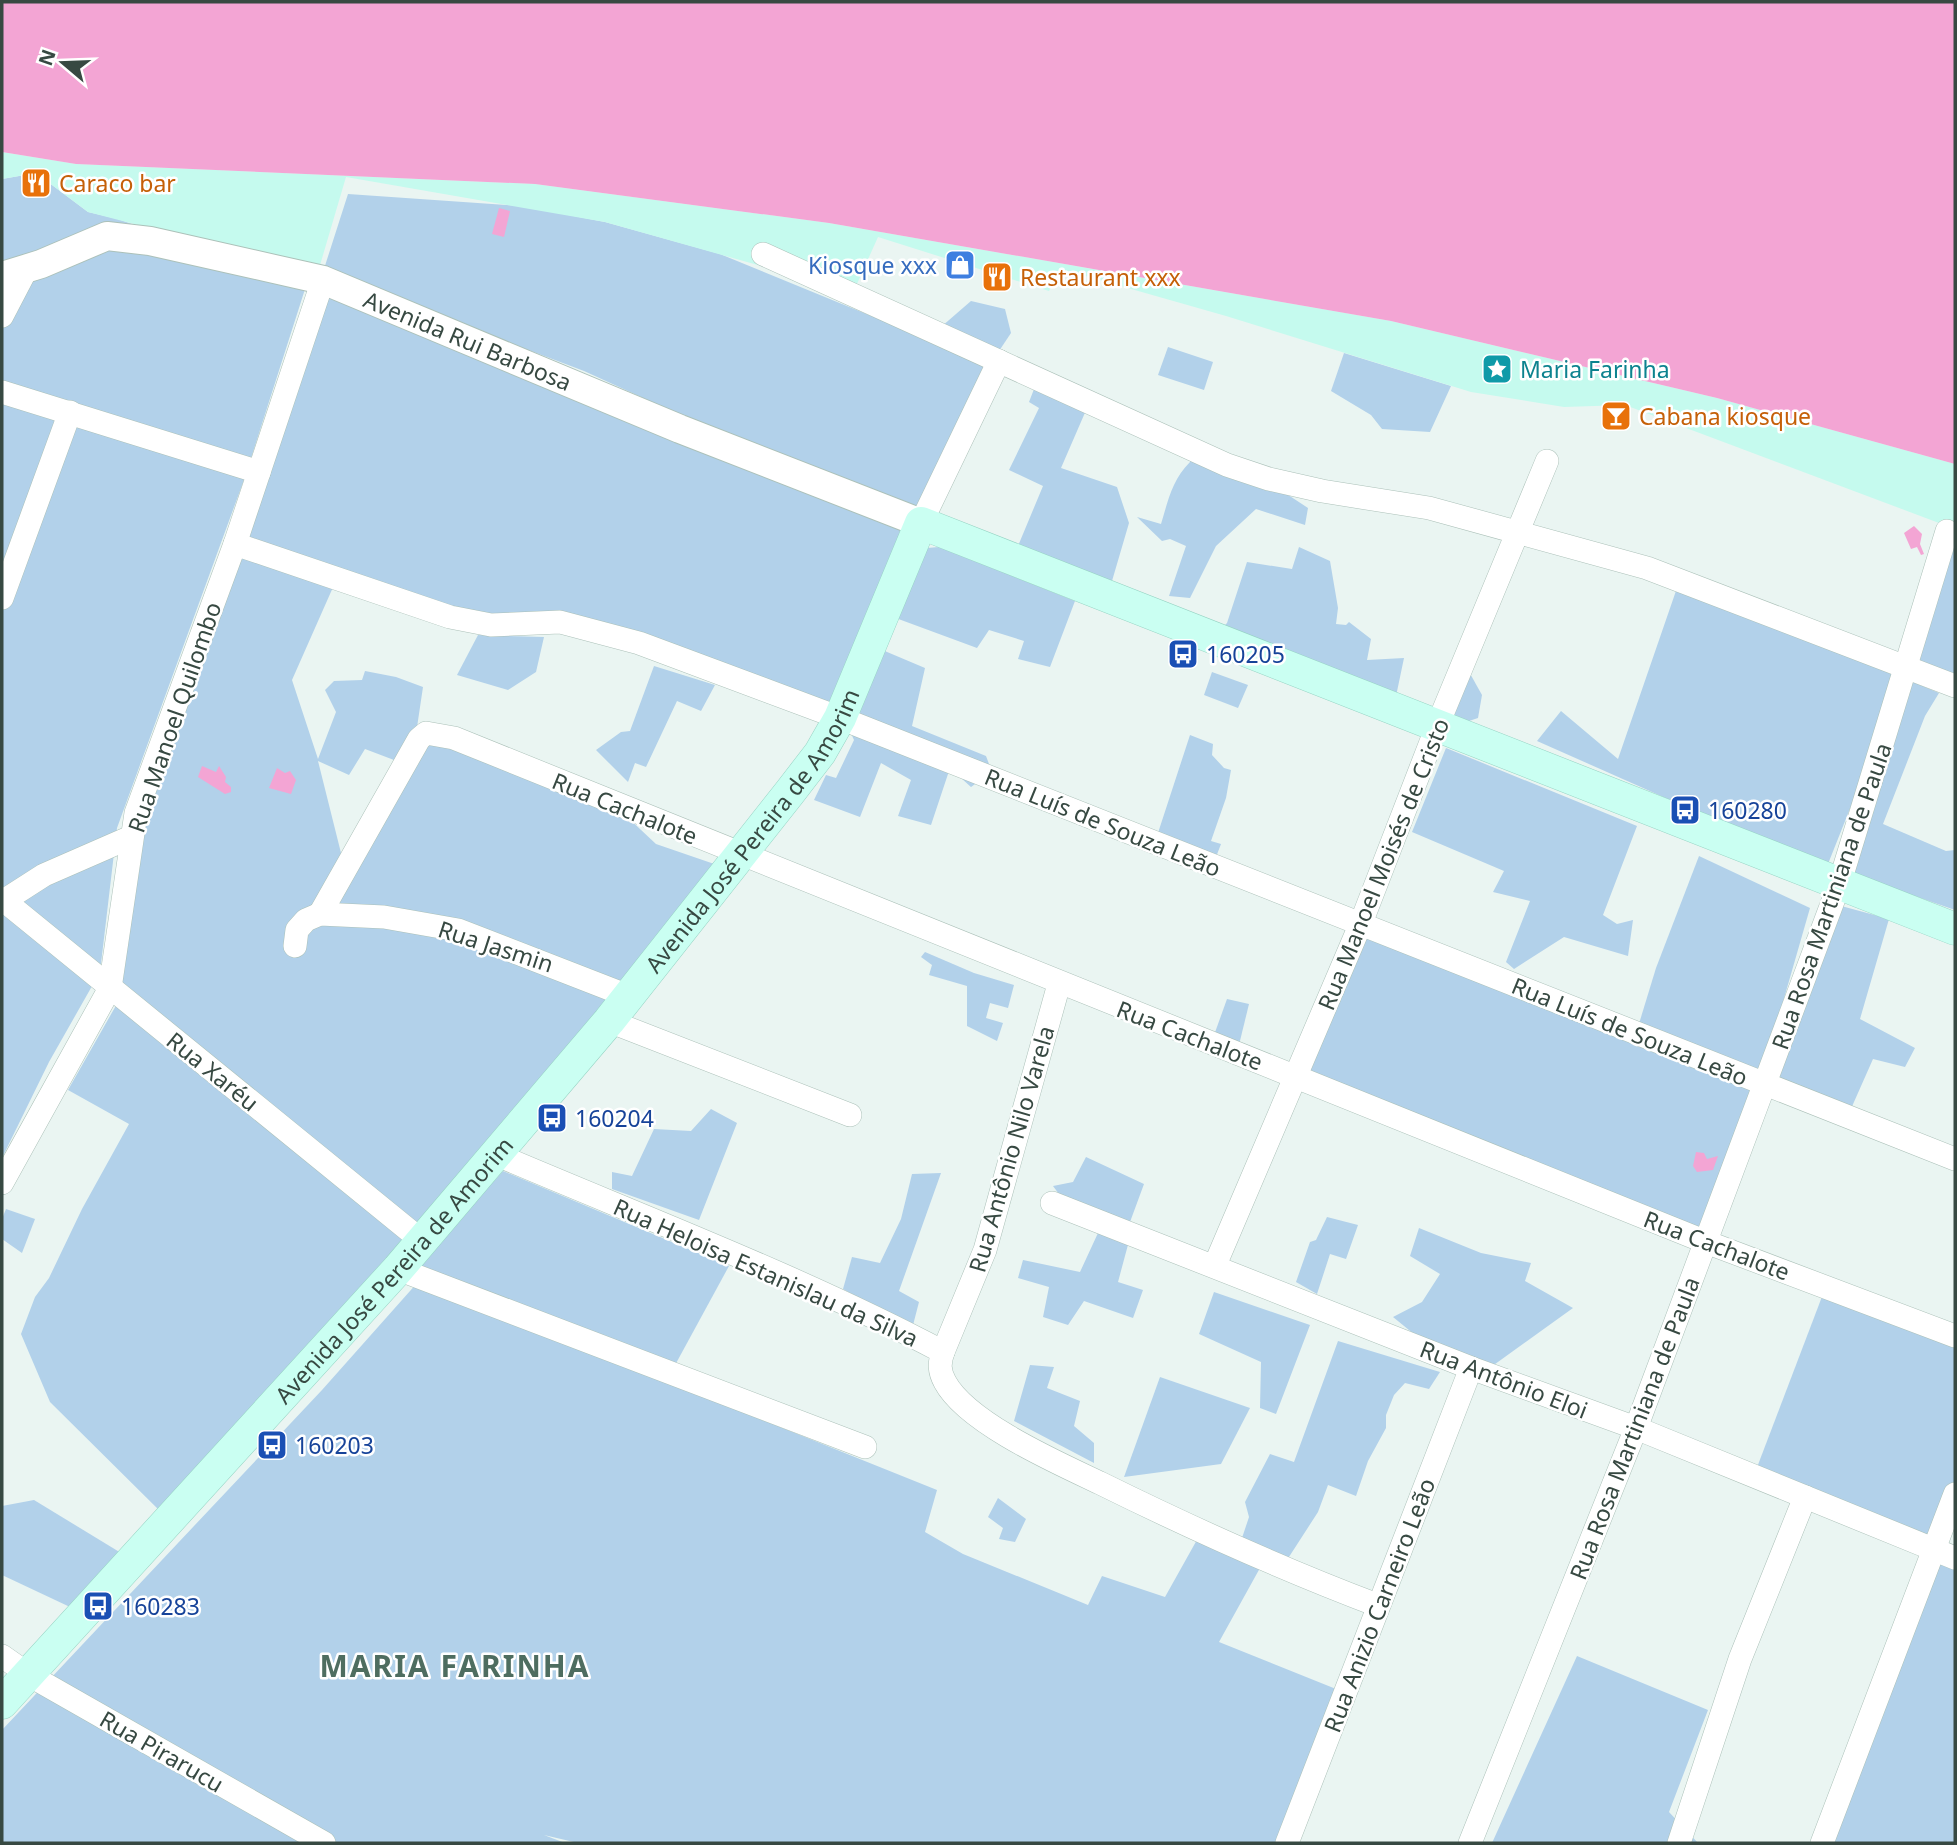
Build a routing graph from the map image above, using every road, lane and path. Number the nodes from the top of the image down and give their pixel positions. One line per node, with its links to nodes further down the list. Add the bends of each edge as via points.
1 (764, 254): 5 (street)
2 (14, 273): 3 (street, Avenida Rui Barbosa, via 107,236 150,241); 4 (street)
3 (323, 280): 9 (street, Rua Manoel Quilombo); 10 (street, Avenida Rui Barbosa, via 680,429)
4 (2, 316)
5 (999, 361): 10 (street); 11 (street, via 1227,465 1269,479 1429,508)
6 (2, 392): 7 (street)
7 (70, 412): 9 (street); 14 (street)
8 (1547, 461): 11 (street, Rua Manoel Moisés de Cristo)
9 (259, 472): 13 (street, Rua Manoel Quilombo)
10 (921, 523): 17 (main road, Avenida José Pereira de Amorim); 18 (main road)
11 (1519, 530): 15 (street, via 1647,568); 18 (street, Rua Manoel Moisés de Cristo)
12 (1947, 531): 15 (street, Rua Rosa Martiniana de Paula)
13 (235, 544): 17 (street, Rua Luís de Souza Leão, via 450,617 491,625 560,622 593,629); 19 (street, Rua Manoel Quilombo)
14 (2, 598)
15 (1907, 665): 16 (street); 21 (street, Rua Rosa Martiniana de Paula)
16 (1955, 686)
17 (840, 718): 20 (main road, Avenida José Pereira de Amorim, via 820,753); 24 (street, Rua Luís de Souza Leão)
18 (1438, 724): 21 (main road); 24 (street, Rua Manoel Moisés de Cristo)
19 (131, 837): 22 (street, via 44,875); 28 (street, Rua Manoel Quilombo)
20 (738, 854): 23 (street, Rua Cachalote, via 454,738 426,733); 27 (street, Rua Cachalote); 29 (main road, Avenida José Pereira de Amorim)
21 (1839, 885): 25 (main road); 32 (street, Rua Rosa Martiniana de Paula)
22 (2, 900): 28 (street, Rua Xaréu)
23 (320, 914): 26 (street, via 297,930); 29 (street, Rua Jasmin, via 384,917 458,930)
24 (1361, 923): 31 (street, Rua Manoel Moisés de Cristo); 32 (street, Rua Luís de Souza Leão)
25 (1955, 929)
26 (295, 946)
27 (1059, 984): 31 (street, Rua Cachalote); 43 (street, Rua Antônio Nilo Varela, via 985,1250)
28 (110, 988): 36 (street, Rua Manoel Quilombo); 38 (street, Rua Xaréu)
29 (628, 996): 30 (main road, Avenida José Pereira de Amorim)
30 (609, 1021): 33 (street); 34 (main road, Avenida José Pereira de Amorim)
31 (1297, 1077): 39 (street, Rua Cachalote); 40 (street, Rua Manoel Moisés de Cristo)
32 (1766, 1085): 35 (street, Rua Luís de Souza Leão); 39 (street, Rua Rosa Martiniana de Paula)
33 (850, 1115)
34 (495, 1154): 38 (main road, Avenida José Pereira de Amorim); 43 (street, Rua Heloisa Estanislau da Silva, via 825,1294)
35 (1955, 1159)
36 (2, 1184)
37 (1052, 1203): 40 (street, Rua Antônio Eloi)
38 (422, 1241): 41 (main road, Avenida José Pereira de Amorim)
39 (1706, 1242): 42 (street, Rua Cachalote); 45 (street, Rua Rosa Martiniana de Paula)
40 (1215, 1265): 44 (street, Rua Antônio Eloi)
41 (398, 1269): 46 (street); 53 (main road, Avenida José Pereira de Amorim)
42 (1955, 1336)
43 (943, 1352): 51 (street, Rua Heloisa Estanislau da Silva, via 939,1365 946,1383 960,1399 981,1419 1043,1456 1219,1541)
44 (1471, 1368): 45 (street, Rua Antônio Eloi); 51 (street, Rua Anizio Carneiro Leão)
45 (1636, 1428): 48 (street, Rua Antônio Eloi); 57 (street, Rua Rosa Martiniana de Paula)
46 (865, 1447)
47 (1955, 1494): 49 (street)
48 (1805, 1497): 49 (street, Rua Antônio Eloi); 58 (street, via 1740,1659)
49 (1932, 1549): 50 (street, Rua Antônio Eloi); 59 (street)
50 (1955, 1558)
51 (1377, 1605): 56 (street, Rua Anizio Carneiro Leão)
52 (2, 1656): 53 (street, Rua Pirarucu)
53 (29, 1675): 54 (main road, Avenida José Pereira de Amorim); 55 (street, Rua Pirarucu)
54 (2, 1703)
55 (324, 1843)
56 (1287, 1843)
57 (1470, 1843)
58 (1679, 1843)
59 (1822, 1843)

